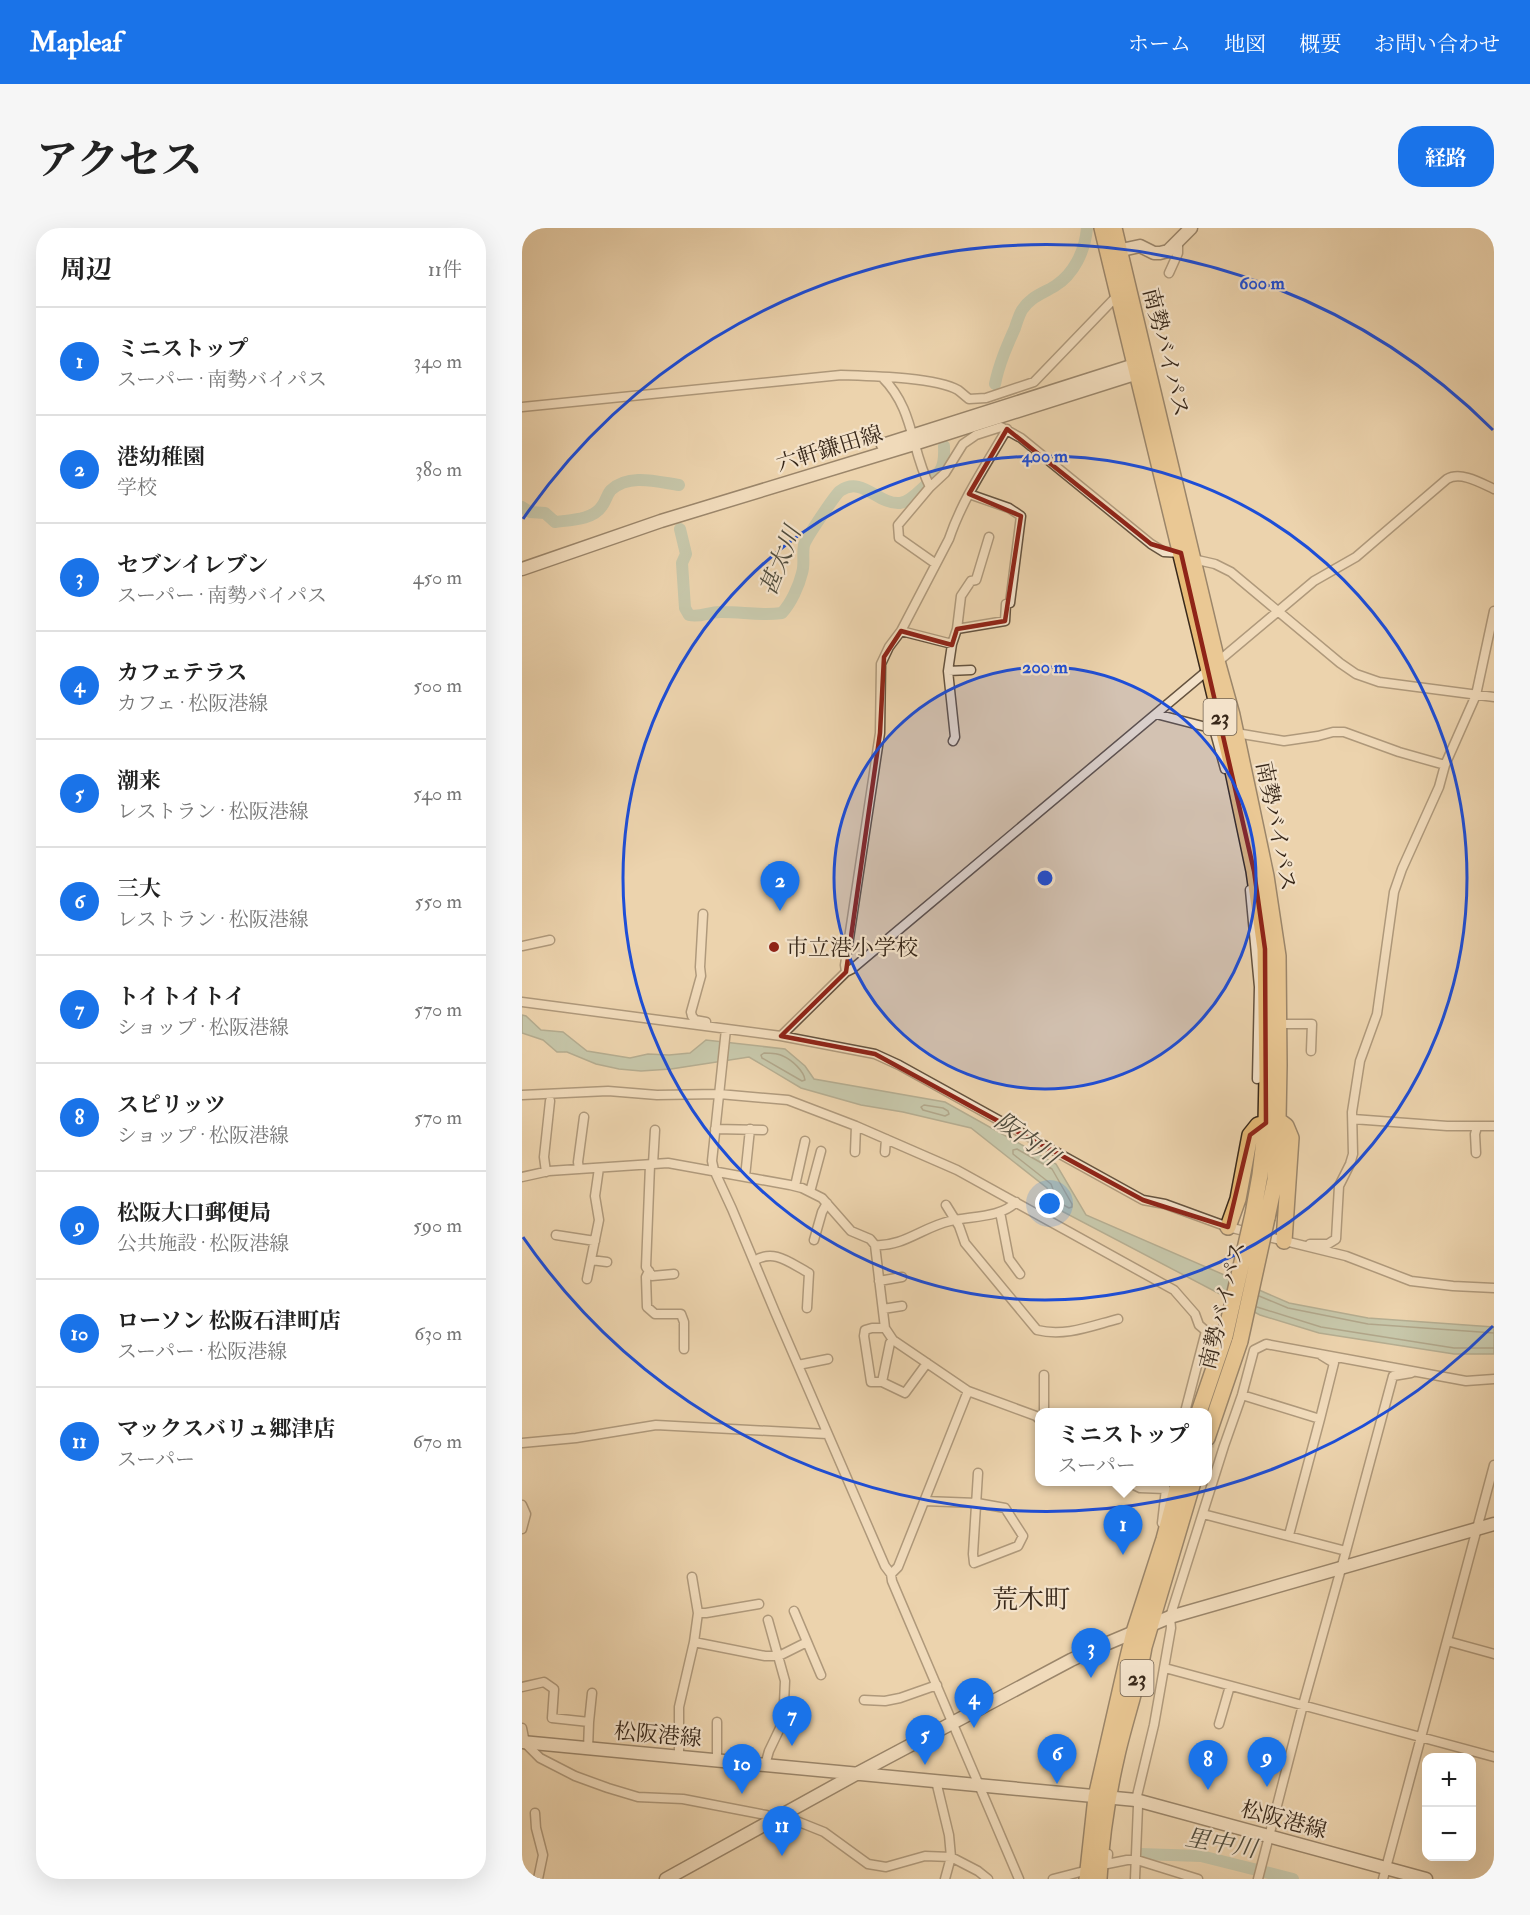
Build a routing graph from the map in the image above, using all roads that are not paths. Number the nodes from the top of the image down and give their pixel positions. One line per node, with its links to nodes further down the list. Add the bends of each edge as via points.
1 (1102, 228): 5 (highway, 南勢バイパス / 23)
2 (1114, 228): 5 (highway, 南勢バイパス / 23)
3 (1191, 228): 4 (main road)
4 (1178, 240): 5 (main road, via 1160,254 1140,246); 6 (street, via 1178,253)
5 (1114, 251): 8 (highway, 南勢バイパス / 23)
6 (1169, 273)
7 (1113, 300): 9 (street, via 1034,382 986,398 969,399 934,383)
8 (1142, 367): 12 (main road, 六軒鎌田線); 17 (highway, 南勢バイパス / 23)
9 (881, 377): 10 (street, via 801,377); 12 (street, via 907,413)
10 (522, 407)
11 (1007, 429): 13 (street, via 1001,427 976,435 963,444 945,473); 15 (street); 17 (street, via 1151,544 1164,552)
12 (914, 440): 13 (street); 18 (main road, 六軒鎌田線); 20 (main road, 六軒鎌田線)
13 (930, 487): 19 (street, via 898,525 899,538)
14 (1494, 489): 22 (street, via 1452,476 1356,557 1314,581)
15 (969, 494): 19 (street); 23 (street, via 1021,516 1005,621)
16 (989, 537): 23 (street, via 976,580 970,581 961,596)
17 (1187, 556): 22 (street, via 1231,572); 26 (highway, 南勢バイパス / 23)
18 (522, 561)
19 (936, 564): 24 (street)
20 (522, 569)
21 (1494, 611): 29 (street)
22 (1278, 612): 26 (street); 29 (street, via 1356,674 1380,682)
23 (957, 629): 25 (street)
24 (901, 631): 25 (street); 38 (street, via 881,664 880,734)
25 (952, 644): 28 (street)
26 (1213, 665): 31 (street); 40 (highway, 南勢バイパス / 23, via 1232,715 1266,876 1278,956); 50 (highway, 南勢バイパス / 23, via 1254,870 1265,949 1267,1075)
27 (971, 670): 28 (street)
28 (948, 671): 33 (street)
29 (1476, 695): 30 (street); 34 (street)
30 (1494, 697)
31 (1156, 714): 38 (street); 44 (street, via 1215,729 1249,877 1259,987)
32 (1242, 734): 34 (street, via 1284,741 1344,732)
33 (953, 741)
34 (1445, 765): 49 (street, via 1394,892 1377,1014 1360,1061)
35 (703, 914): 41 (street, via 701,976 692,1016)
36 (550, 940): 37 (street)
37 (522, 946)
38 (846, 972): 42 (street)
39 (522, 1002): 41 (street)
40 (1279, 1024): 43 (street, via 1312,1024); 50 (highway, 南勢バイパス / 23)
41 (723, 1030): 42 (street); 45 (street)
42 (781, 1036): 79 (street, via 875,1054 1143,1200)
43 (1311, 1051)
44 (1257, 1079)
45 (719, 1092): 46 (street); 51 (street, via 788,1100); 54 (street)
46 (522, 1095)
47 (550, 1101): 68 (street)
48 (585, 1117): 66 (street)
49 (1353, 1119): 53 (street); 85 (street, via 1353,1154 1340,1186 1336,1239 1328,1244)
50 (1272, 1121): 77 (highway, 南勢バイパス / 23, via 1260,1175); 79 (highway, via 1258,1125 1250,1135 1239,1199); 83 (highway, via 1286,1126 1291,1138)
51 (856, 1126): 58 (street); 61 (street)
52 (1494, 1126): 53 (street)
53 (1478, 1127): 63 (street)
54 (715, 1129): 55 (street); 67 (street)
55 (750, 1129): 57 (street); 70 (street)
56 (655, 1130): 64 (street)
57 (763, 1130)
58 (886, 1139): 62 (street); 73 (street, via 957,1170)
59 (805, 1141): 71 (street)
60 (821, 1151): 72 (street)
61 (855, 1152)
62 (885, 1152)
63 (1476, 1153)
64 (652, 1164): 65 (street); 67 (street); 89 (street, via 646,1268)
65 (599, 1168): 66 (street); 82 (street)
66 (579, 1169): 68 (street)
67 (714, 1170): 70 (street); 87 (street)
68 (546, 1172): 69 (street)
69 (522, 1177)
70 (746, 1177): 71 (street)
71 (795, 1186): 72 (street)
72 (810, 1192): 74 (street)
73 (1016, 1202): 76 (street); 114 (street, via 1174,1290 1195,1314 1206,1331)
74 (827, 1203): 81 (street); 84 (street, via 851,1231)
75 (946, 1204): 78 (street)
76 (1000, 1212): 78 (street); 91 (street, via 1008,1259)
77 (1260, 1216): 115 (highway, 南勢バイパス / 23, bridge); 118 (highway, 南勢バイパス / 23, bridge, via 1240,1341)
78 (955, 1220): 84 (street, via 892,1245); 99 (street, via 965,1244 1037,1330 1079,1330)
79 (1228, 1227): 83 (street)
80 (556, 1235): 82 (street)
81 (814, 1240)
82 (595, 1241): 86 (street)
83 (1284, 1241): 85 (street)
84 (875, 1245): 94 (street)
85 (1304, 1245): 95 (street, via 1411,1281)
86 (591, 1260): 88 (street); 93 (street)
87 (754, 1261): 97 (street, via 776,1255 808,1273); 106 (street)
88 (607, 1262)
89 (649, 1271): 90 (street, via 652,1276); 102 (street, via 647,1307 655,1314 681,1314)
90 (674, 1274)
91 (1020, 1274)
92 (902, 1277): 94 (street)
93 (587, 1279)
94 (879, 1281): 98 (street)
95 (1494, 1288)
96 (902, 1306): 98 (street)
97 (807, 1308)
98 (883, 1309): 100 (street)
99 (1118, 1319)
100 (885, 1328): 101 (street); 110 (street, via 865,1330 864,1336 871,1382)
101 (893, 1340): 105 (street); 110 (street)
102 (684, 1349)
103 (1318, 1353): 107 (street); 112 (street, via 1266,1344 1254,1350); 117 (street, via 1334,1363)
104 (828, 1359): 106 (street)
105 (927, 1363): 110 (street, via 904,1393); 111 (street)
106 (798, 1365): 119 (street)
107 (1417, 1371): 109 (street, via 1466,1381); 135 (street, via 1393,1376)
108 (1044, 1375): 113 (street)
109 (1494, 1379)
110 (882, 1382)
111 (968, 1391): 116 (street); 127 (street)
112 (1242, 1395): 117 (street); 130 (street)
113 (1044, 1408)
114 (1186, 1408)
115 (1201, 1408)
116 (1035, 1416)
117 (1320, 1419): 134 (street)
118 (1212, 1423)
119 (827, 1434): 120 (street, via 656,1425); 137 (street)
120 (522, 1443)
121 (1494, 1465): 132 (street)
122 (978, 1473): 128 (street)
123 (1136, 1486): 124 (street)
124 (1156, 1486)
125 (1171, 1486): 145 (highway, 23, via 1164,1539)
126 (1192, 1486): 144 (highway, 23)
127 (924, 1501): 128 (street); 137 (street, via 898,1567)
128 (977, 1503): 128 (street, via 1005,1508 1023,1536 1018,1546 974,1563)
129 (522, 1505): 133 (street, via 526,1514)
130 (1203, 1514): 134 (street); 142 (street)
131 (1494, 1524): 132 (main road)
132 (1477, 1528): 136 (main road); 146 (street)
133 (522, 1529)
134 (1288, 1535): 135 (street)
135 (1346, 1551): 136 (street)
136 (1342, 1567): 142 (main road); 158 (street)
137 (891, 1574): 153 (street)
138 (692, 1577): 141 (street)
139 (759, 1604): 141 (street)
140 (794, 1611): 148 (street)
141 (698, 1613): 147 (street)
142 (1170, 1617): 144 (main road); 151 (street)
143 (768, 1620): 150 (street)
144 (1152, 1625): 145 (main road); 174 (highway, 23)
145 (1134, 1632): 161 (main road, via 1071,1660); 174 (highway, 23)
146 (1447, 1641): 149 (street); 164 (street)
147 (694, 1642): 150 (street); 167 (street, via 679,1707)
148 (807, 1642): 150 (street); 152 (street)
149 (1494, 1654)
150 (779, 1656): 170 (street, via 785,1681 784,1703 780,1728)
151 (1165, 1668): 154 (street); 175 (street)
152 (821, 1675)
153 (937, 1685): 157 (street, via 900,1698); 161 (street)
154 (1230, 1686): 158 (street); 162 (street)
155 (522, 1687): 159 (street, via 544,1682 554,1689 552,1718)
156 (592, 1693): 159 (street)
157 (864, 1700)
158 (1303, 1705): 164 (street); 178 (street)
159 (589, 1722): 166 (street)
160 (717, 1722): 169 (street)
161 (953, 1723): 171 (main road); 173 (street)
162 (1219, 1724)
163 (522, 1728): 165 (street)
164 (1420, 1737): 168 (street); 184 (street)
165 (524, 1742): 166 (main road, 松阪港線); 177 (street, via 540,1758 608,1788 638,1797 683,1799)
166 (588, 1749): 167 (main road, 松阪港線)
167 (679, 1757): 169 (main road, 松阪港線)
168 (1494, 1757)
169 (717, 1761): 170 (main road, 松阪港線)
170 (765, 1765): 171 (main road, 松阪港線)
171 (858, 1773): 172 (main road, 松阪港線); 177 (main road)
172 (936, 1781): 173 (main road, 松阪港線); 180 (street, via 950,1835)
173 (981, 1786): 174 (main road, 松阪港線); 190 (street)
174 (1103, 1797): 175 (main road, 松阪港線); 179 (highway, 23); 185 (highway, 23)
175 (1136, 1800): 178 (main road, 松阪港線); 181 (street)
176 (535, 1812): 186 (street, via 543,1855)
177 (777, 1819): 180 (street, via 794,1820 824,1832 868,1864 886,1867 925,1856); 187 (main road)
178 (1269, 1837): 183 (street); 184 (main road, 松阪港線)
179 (1103, 1838): 182 (street, via 1108,1838); 185 (highway, 23)
180 (951, 1857): 188 (street); 189 (street)
181 (1137, 1860): 182 (street); 193 (street); 194 (street)
182 (1107, 1864): 192 (street)
183 (1260, 1873)
184 (1384, 1874): 195 (main road, 松阪港線)
185 (1091, 1876): 191 (street)
186 (538, 1879)
187 (666, 1879)
188 (945, 1879)
189 (988, 1879)
190 (1019, 1879)
191 (1053, 1879)
192 (1106, 1879)
193 (1135, 1879)
194 (1198, 1879)
195 (1426, 1879)

